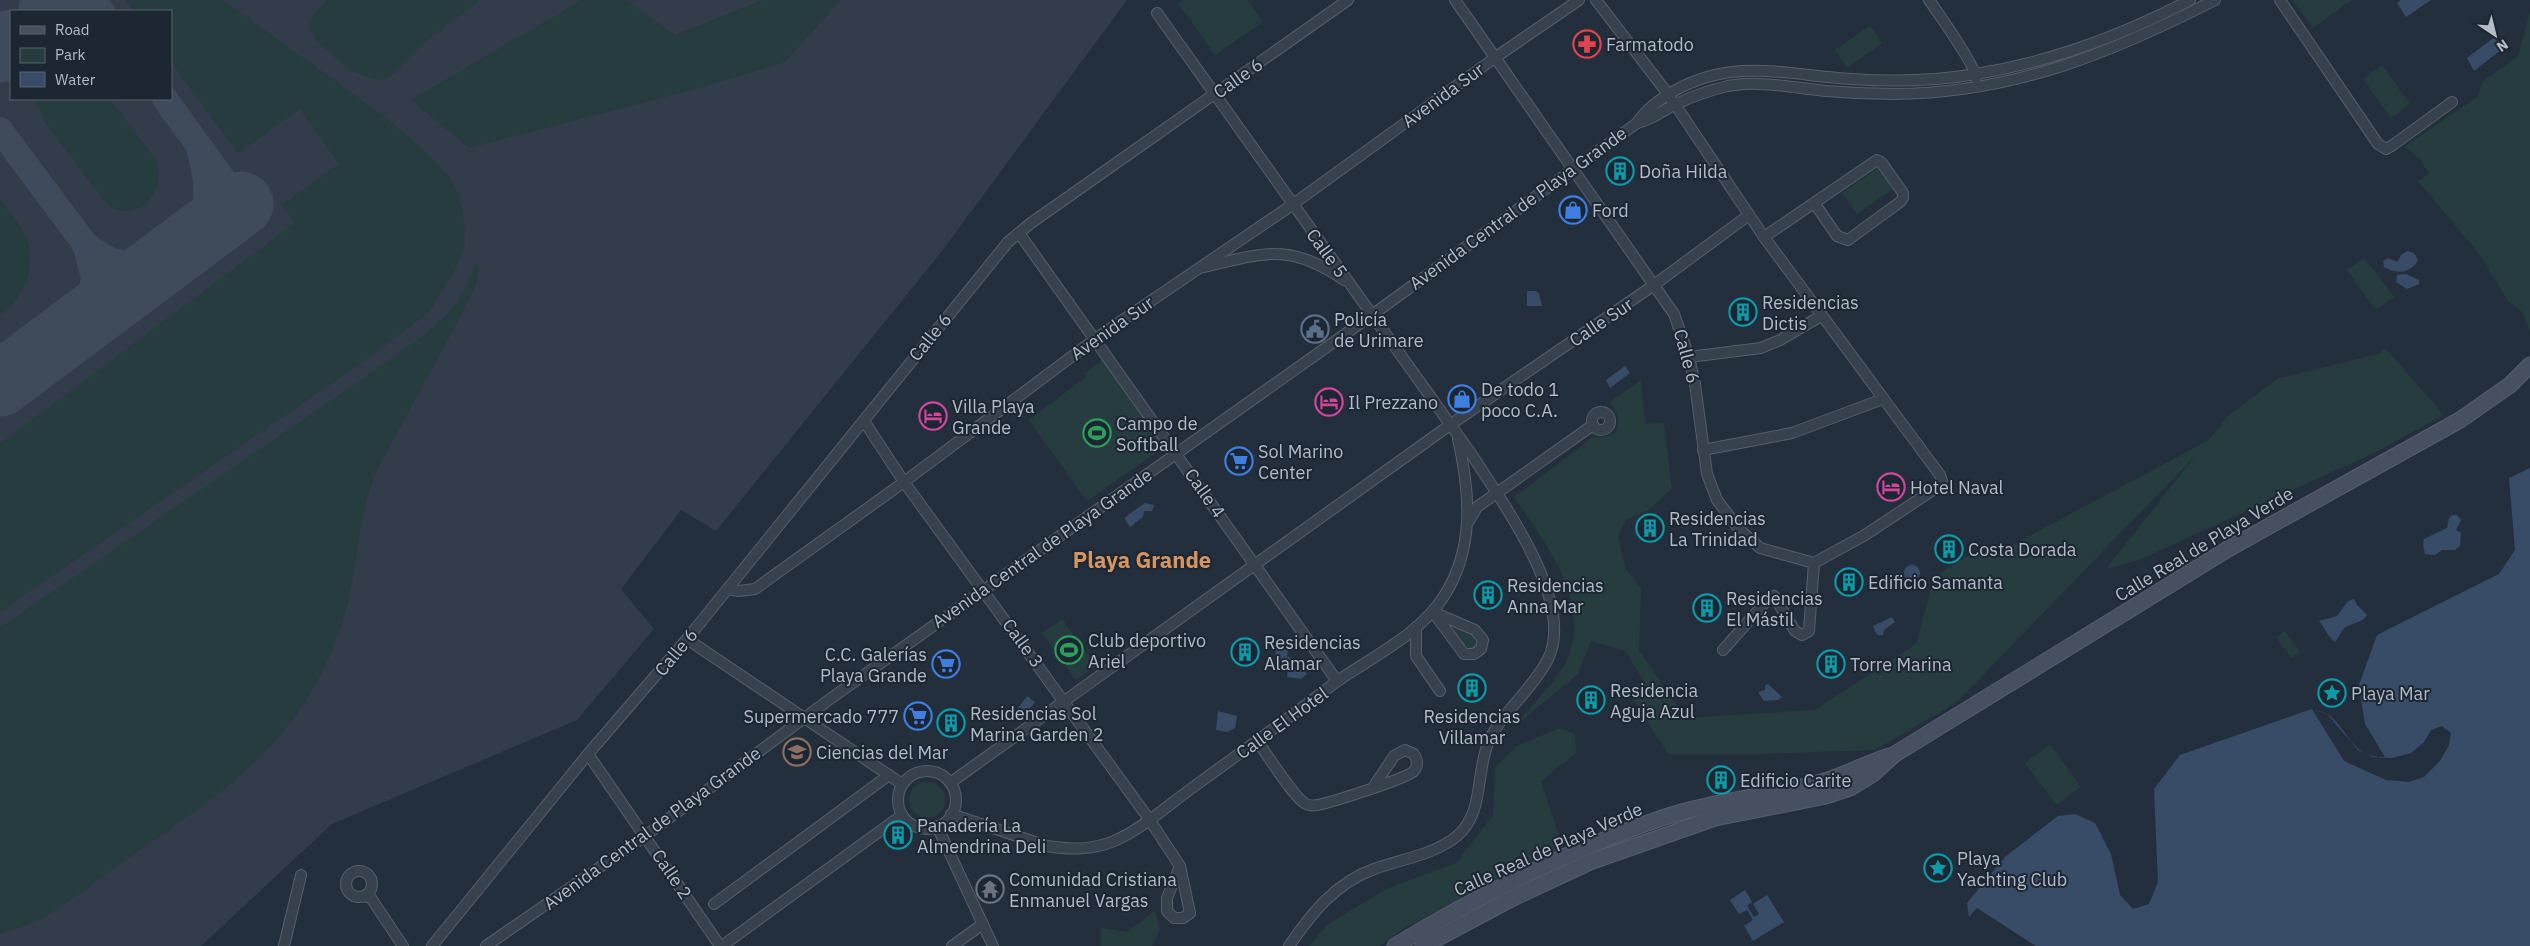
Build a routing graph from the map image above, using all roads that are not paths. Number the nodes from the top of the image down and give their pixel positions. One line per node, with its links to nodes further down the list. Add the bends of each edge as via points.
1 (1348, 0): 13 (street, Calle 6)
2 (1455, 0): 10 (street, Calle 6)
3 (1579, 0): 10 (street, Avenida Sur)
4 (1596, 0): 14 (street)
5 (1930, 0): 11 (street)
6 (2190, 0): 11 (street, via 2101,41 2062,54)
7 (2215, 0): 12 (street, Avenida Central de Playa Grande, via 2105,52 2031,76)
8 (2280, 0): 15 (street, via 2378,144 2386,149)
9 (1157, 13): 13 (street, Calle 5)
10 (1496, 57): 18 (street, Calle 6); 19 (street, Avenida Sur)
11 (1976, 74): 12 (street); 14 (street, via 1901,81 1747,70 1698,80)
12 (1975, 88): 16 (street, Avenida Central de Playa Grande, via 1892,94 1755,84 1729,86)
13 (1215, 94): 19 (street, Calle 5); 22 (street, Calle 6)
14 (1668, 94): 16 (street); 17 (street)
15 (2452, 102)
16 (1675, 105): 17 (street, Avenida Central de Playa Grande); 21 (street)
17 (1658, 108): 18 (street, Avenida Central de Playa Grande, via 1647,121 1637,122)
18 (1574, 168): 26 (street, Calle 6); 27 (street, Avenida Central de Playa Grande)
19 (1292, 204): 24 (street, Avenida Sur); 25 (street, Calle 5)
20 (1815, 204): 20 (street, via 1876,160 1881,162 1903,193 1900,202 1848,240 1837,236); 23 (street)
21 (1749, 216): 23 (street); 26 (street, Calle Sur)
22 (1019, 232): 29 (street, Calle 4); 33 (street, Calle 6)
23 (1764, 237): 28 (street)
24 (1197, 269): 25 (street, via 1273,252 1324,266); 29 (street, Avenida Sur)
25 (1350, 285): 27 (street, Calle 5)
26 (1654, 285): 30 (street, Calle 6, via 1674,314); 34 (street, Calle Sur)
27 (1372, 315): 34 (street, Calle 5); 38 (street, Avenida Central de Playa Grande)
28 (1822, 316): 30 (street, via 1761,348); 32 (street)
29 (1095, 339): 38 (street, Calle 4); 39 (street, Avenida Sur)
30 (1689, 357): 37 (street, Calle 6)
31 (2530, 365): 69 (street, Calle Real de Playa Verde, via 2510,385 2460,420 2220,554 1896,754 1827,780 1662,818)
32 (1883, 399): 37 (street, via 1792,432); 42 (street, via 1942,481 1865,535)
33 (864, 421): 39 (street, Calle 3); 44 (street, Calle 6)
34 (1450, 425): 36 (street, Calle 5); 43 (street, Calle Sur)
35 (1593, 425): 40 (street)
36 (1457, 434): 40 (street, Calle 5); 41 (street, Calle El Hotel, via 1467,485)
37 (1703, 450): 42 (street, Calle 6, via 1706,474 1713,491 1739,529 1760,548)
38 (1176, 453): 43 (street, Calle 4); 45 (street, Avenida Central de Playa Grande)
39 (904, 482): 44 (street, Avenida Sur, via 755,589 739,591); 45 (street, Calle 3)
40 (1497, 494): 41 (street, via 1476,506); 79 (street, Calle 5, via 1551,596 1554,636 1549,657 1491,737 1480,765 1474,814 1458,835 1435,849 1373,870 1338,888 1313,913)
41 (1468, 525): 46 (street, Calle El Hotel, via 1464,550 1454,578)
42 (1814, 563): 49 (street, via 1809,631 1802,635 1795,631 1774,596)
43 (1255, 564): 50 (street, Calle 4); 52 (street, Calle Sur)
44 (728, 588): 48 (street, Calle 6)
45 (984, 590): 52 (street, Calle 3); 53 (street, Avenida Central de Playa Grande)
46 (1433, 612): 46 (street, via 1464,654 1474,654 1481,649 1483,640 1478,632); 47 (street, Calle El Hotel)
47 (1416, 627): 50 (street, Calle El Hotel); 51 (street, via 1416,656)
48 (687, 639): 53 (street); 55 (street, Calle 6)
49 (1723, 650)
50 (1337, 681): 54 (street, Calle El Hotel)
51 (1440, 691)
52 (1066, 702): 57 (street, Calle Sur); 62 (street, Calle 3)
53 (806, 718): 56 (street); 64 (street, Avenida Central de Playa Grande)
54 (1257, 741): 59 (street, via 1299,798 1309,805 1319,805); 62 (street, Calle El Hotel)
55 (588, 754): 64 (street, Calle 2); 74 (street, Calle 6)
56 (889, 775): 58 (street); 68 (street)
57 (950, 783): 58 (street, via 944,777 926,771 917,773); 60 (street, via 955,799)
58 (902, 784): 61 (street, via 898,794)
59 (1374, 786)
60 (951, 814): 62 (street, Calle El Hotel, via 1048,846 1077,850 1114,841); 63 (street)
61 (902, 815): 63 (street, via 918,827); 76 (street)
62 (1149, 820): 65 (street, Calle 3)
63 (938, 826): 70 (street)
64 (646, 836): 75 (street, Avenida Central de Playa Grande); 76 (street, Calle 2)
65 (1180, 866)
66 (301, 875): 72 (street)
67 (365, 896): 73 (street, via 371,898)
68 (714, 904)
69 (1458, 919): 71 (street, Calle Real de Playa Verde); 80 (street, Calle Real de Playa Verde)
70 (983, 924): 77 (street); 78 (street)
71 (1401, 945)
72 (284, 946)
73 (403, 946)
74 (432, 946)
75 (486, 946)
76 (721, 946)
77 (952, 946)
78 (993, 946)
79 (1288, 946)
80 (1423, 946)

